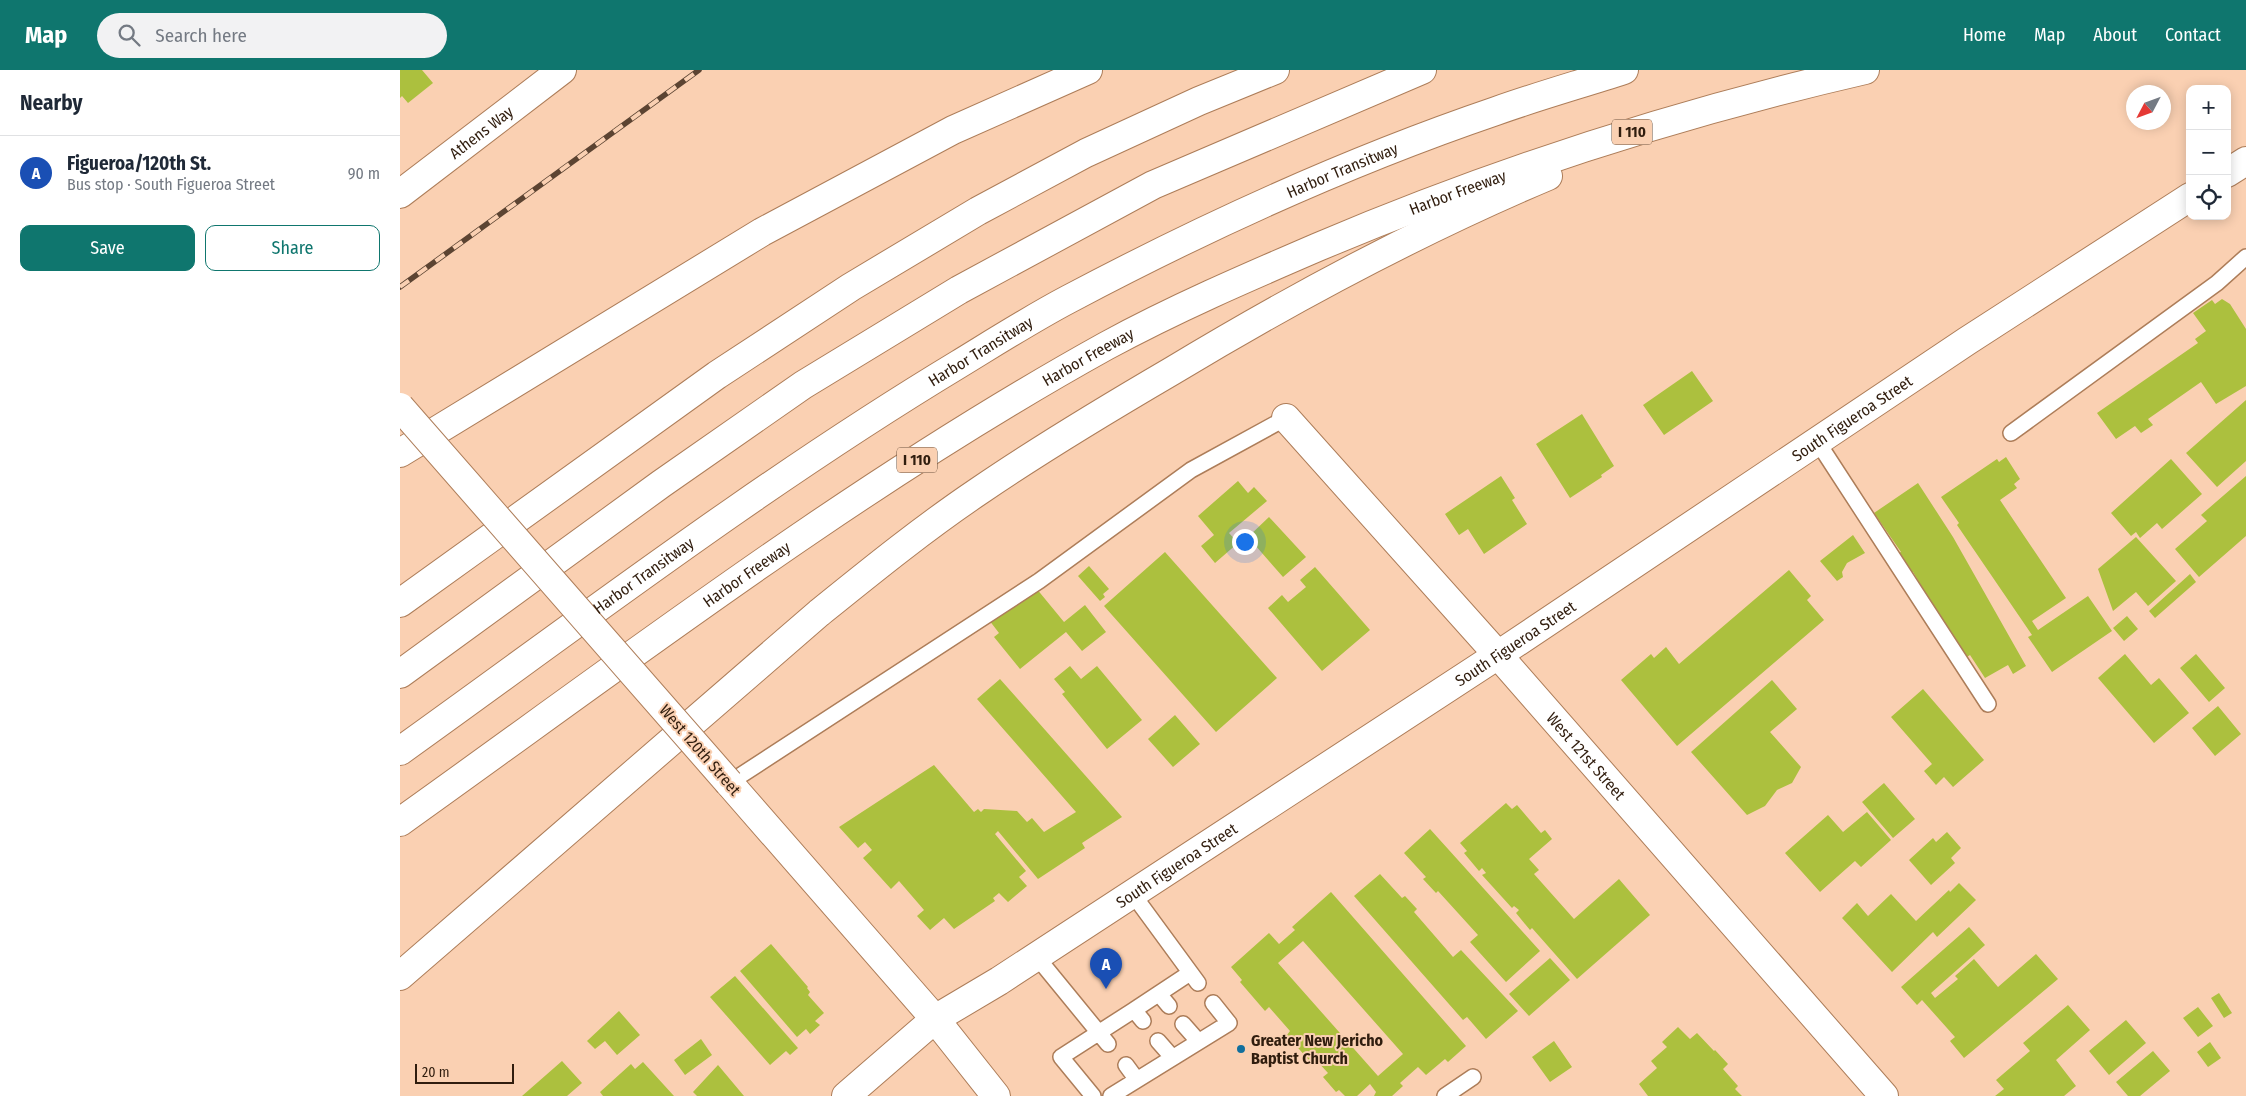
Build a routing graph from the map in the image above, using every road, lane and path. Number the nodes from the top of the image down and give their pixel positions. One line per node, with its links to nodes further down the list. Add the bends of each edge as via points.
1 (562, 70): 8 (main road, Athens Way)
2 (1088, 70): 15 (main road, via 953,130 762,232)
3 (1275, 70): 16 (main road, via 1086,153 978,211 851,287 717,375)
4 (1422, 70): 18 (main road, via 1153,185 959,290 803,385)
5 (1624, 70): 21 (main road, Harbor Transitway, via 1494,112 1367,160 1220,224 1067,300 817,454)
6 (1865, 70): 7 (main road, Harbor Freeway / I 110)
7 (1784, 89): 20 (main road, Harbor Freeway / I 110, via 1615,136 1483,182 1240,280 1109,345 990,414 857,498 705,602); 27 (main road, via 1598,156 1476,208 1395,248 1208,349 979,491 882,562 820,613)
8 (400, 194)
9 (2186, 200): 14 (main road, South Figueroa Street)
10 (2246, 257): 13 (lane, via 2217,283)
11 (400, 407): 22 (main road, West 120th Street, bridge)
12 (1286, 418): 17 (main road, West 121st Street); 22 (lane, via 1191,470 1039,581)
13 (2011, 433)
14 (1817, 441): 17 (main road, South Figueroa Street); 19 (lane)
15 (400, 452)
16 (400, 603)
17 (1498, 656): 25 (main road, South Figueroa Street); 46 (main road, West 121st Street)
18 (400, 674)
19 (1988, 704)
20 (549, 715): 23 (main road, Harbor Freeway / I 110); 24 (main road)
21 (400, 751)
22 (729, 783): 31 (main road, West 120th Street)
23 (400, 822)
24 (400, 836)
25 (1132, 893): 26 (main road, South Figueroa Street); 28 (lane, via 1194,978)
26 (1036, 956): 31 (main road, South Figueroa Street); 33 (lane)
27 (400, 976)
28 (1159, 994): 30 (lane); 33 (lane, via 1138,1016)
29 (1213, 1003): 35 (lane, via 1229,1023)
30 (1169, 1006)
31 (935, 1019): 41 (main road, South Figueroa Street); 42 (main road, West 120th Street)
32 (1183, 1024): 35 (lane)
33 (1098, 1032): 36 (lane); 43 (lane, via 1061,1057)
34 (1158, 1040): 37 (lane)
35 (1198, 1042): 37 (lane)
36 (1108, 1044)
37 (1172, 1058): 40 (lane)
38 (1126, 1066): 40 (lane)
39 (1473, 1076): 45 (lane)
40 (1137, 1080): 44 (lane)
41 (846, 1096)
42 (996, 1096)
43 (1093, 1096)
44 (1111, 1096)
45 (1445, 1096)
46 (1884, 1096)

